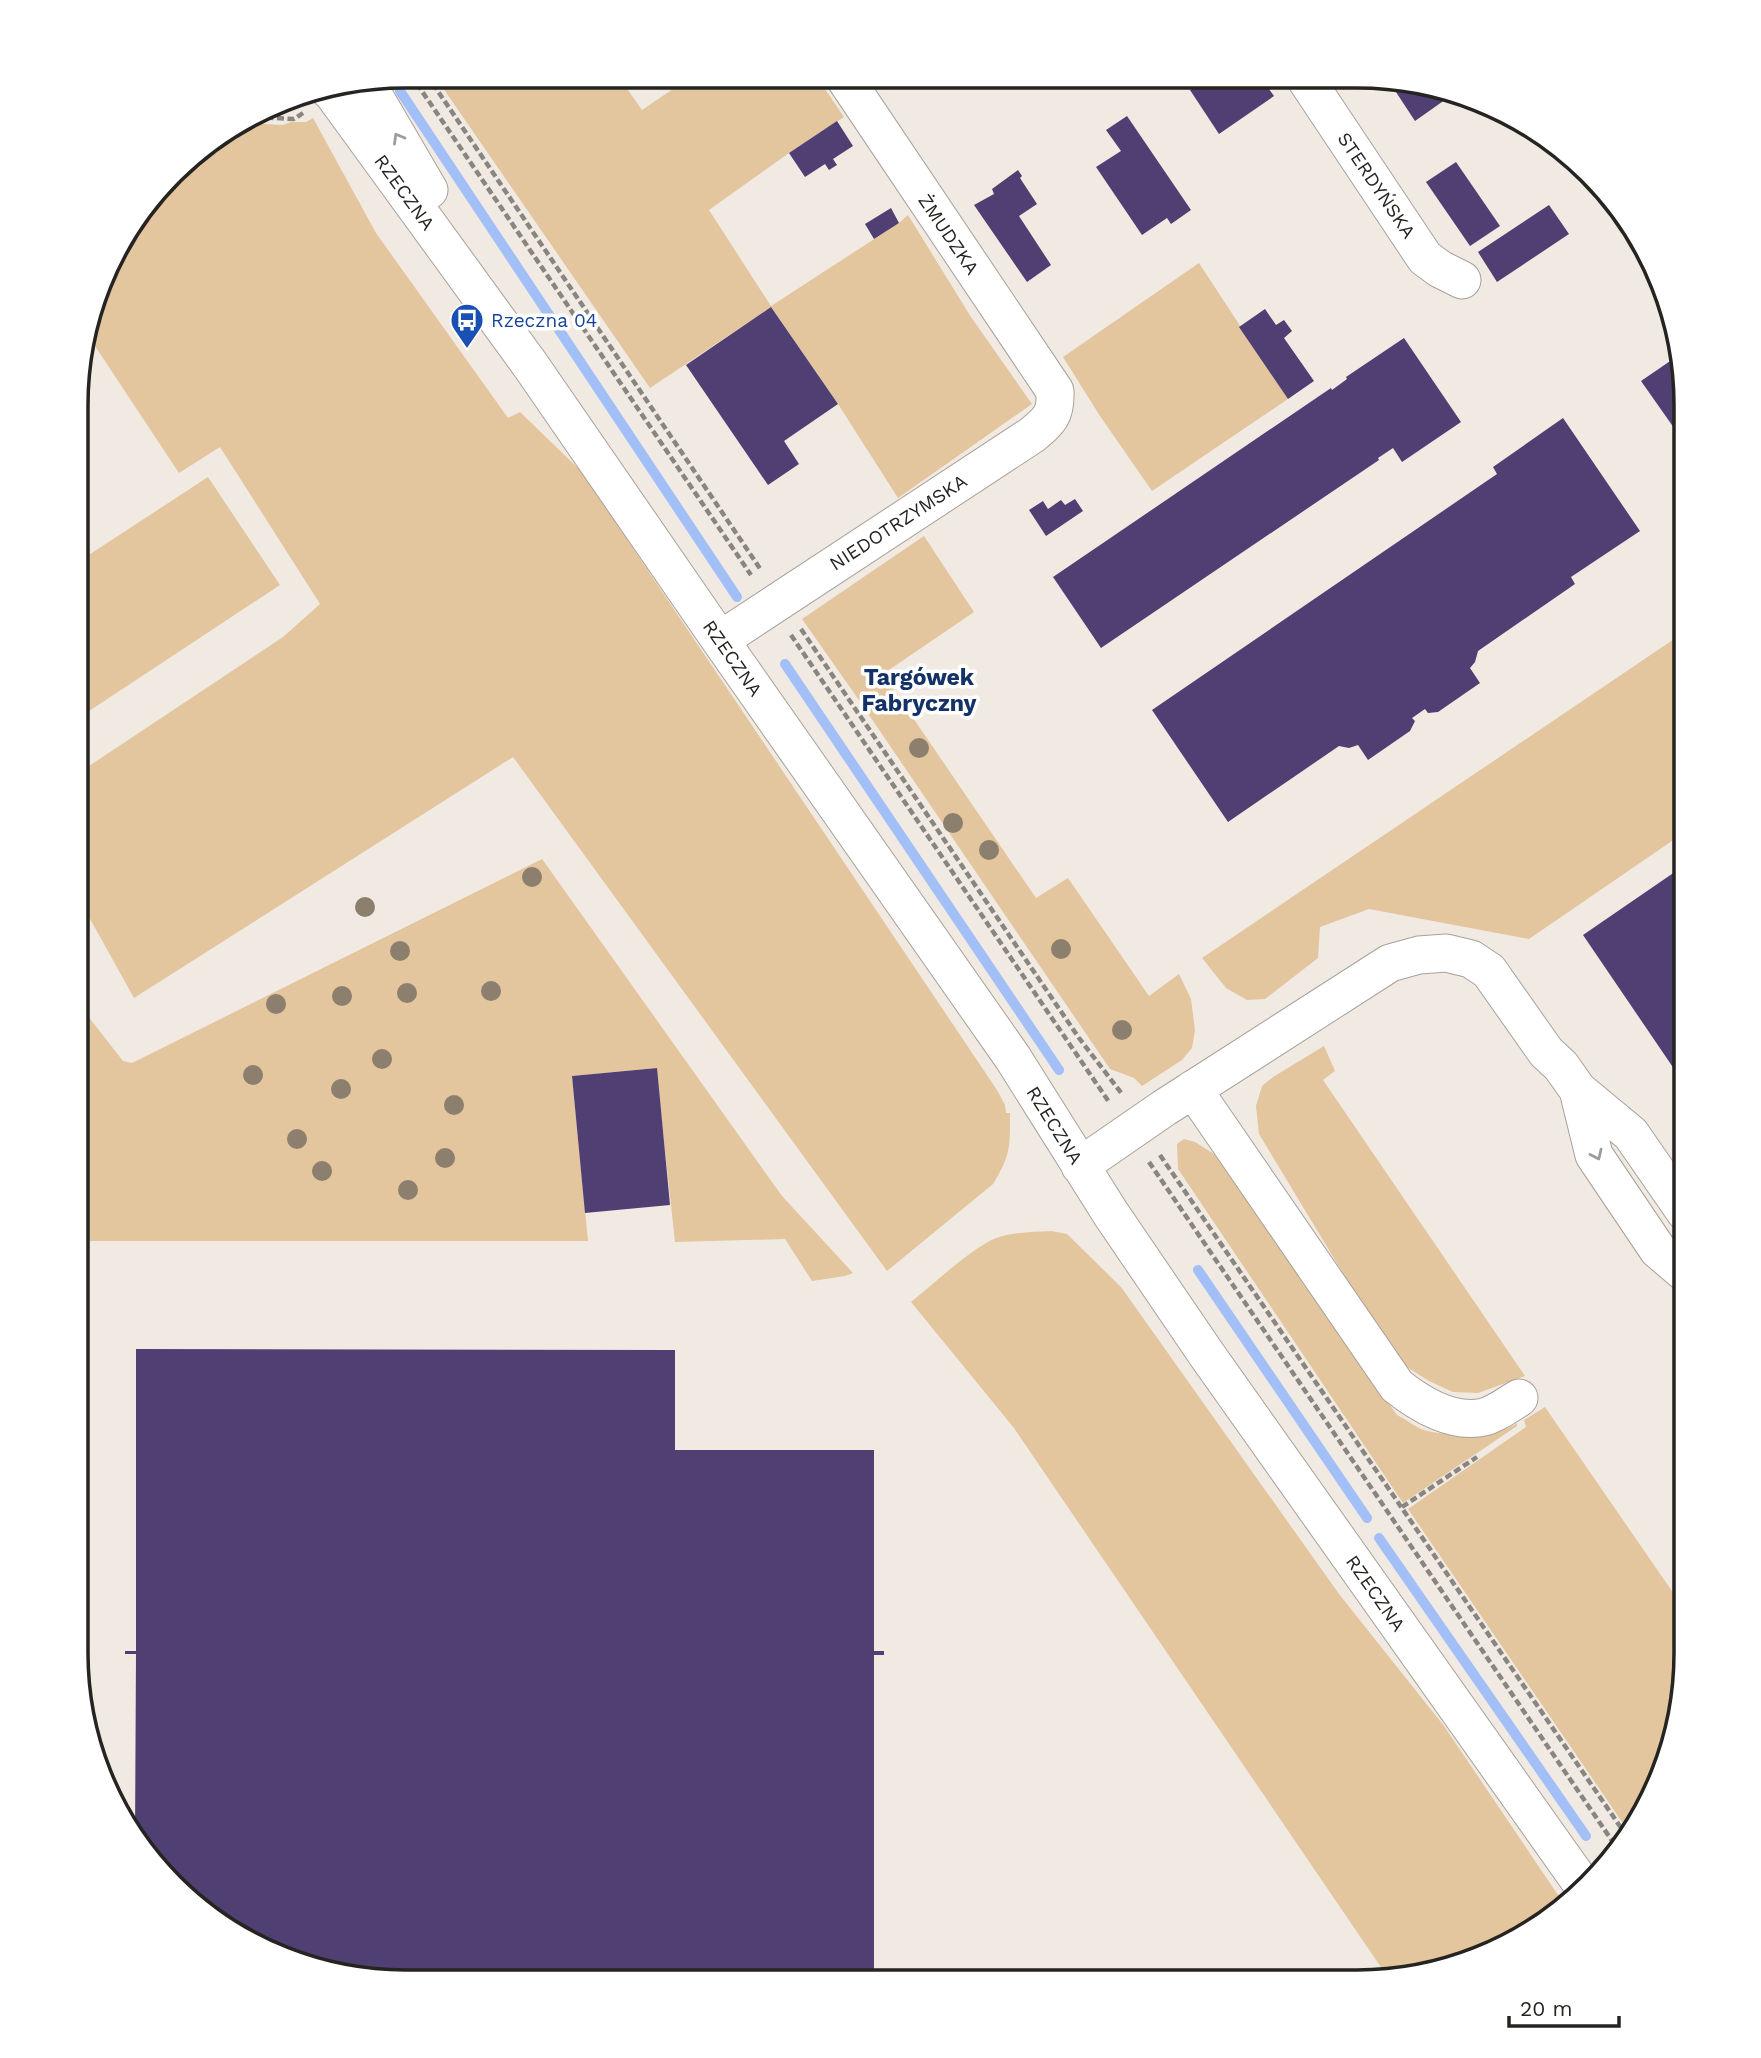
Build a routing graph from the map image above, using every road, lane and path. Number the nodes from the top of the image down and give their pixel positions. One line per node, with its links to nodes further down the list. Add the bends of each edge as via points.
1 (420, 88): 10 (path)
2 (435, 88): 10 (path)
3 (852, 88): 9 (street, ŻMUDZKA)
4 (1311, 88): 7 (street, STERDYŃSKA, via 1425,258)
5 (370, 89): 8 (street, RZECZNA, one-way to 5)
6 (335, 96): 8 (street, RZECZNA)
7 (1462, 280)
8 (531, 366): 11 (street, RZECZNA)
9 (1055, 390): 10 (street, NIEDOTRZYMSKA, via 1053,415 1032,435)
10 (776, 602): 11 (street, NIEDOTRZYMSKA); 14 (path); 14 (path)
11 (720, 640): 15 (street, RZECZNA, via 1013,1058)
12 (1193, 1089): 13 (street, via 1390,962 1446,953 1489,971); 14 (street); 18 (street, via 1397,1386 1415,1400 1462,1418 1486,1416)
13 (1577, 1090): 16 (street, via 1632,1133); 17 (street, one-way to 17, via 1594,1155 1658,1250)
14 (1136, 1127): 15 (street); 19 (path); 20 (path)
15 (1080, 1166): 21 (street, RZECZNA, via 1207,1355)
16 (1674, 1196)
17 (1674, 1264)
18 (1519, 1398)
19 (1621, 1828)
20 (1613, 1840)
21 (1579, 1880)

